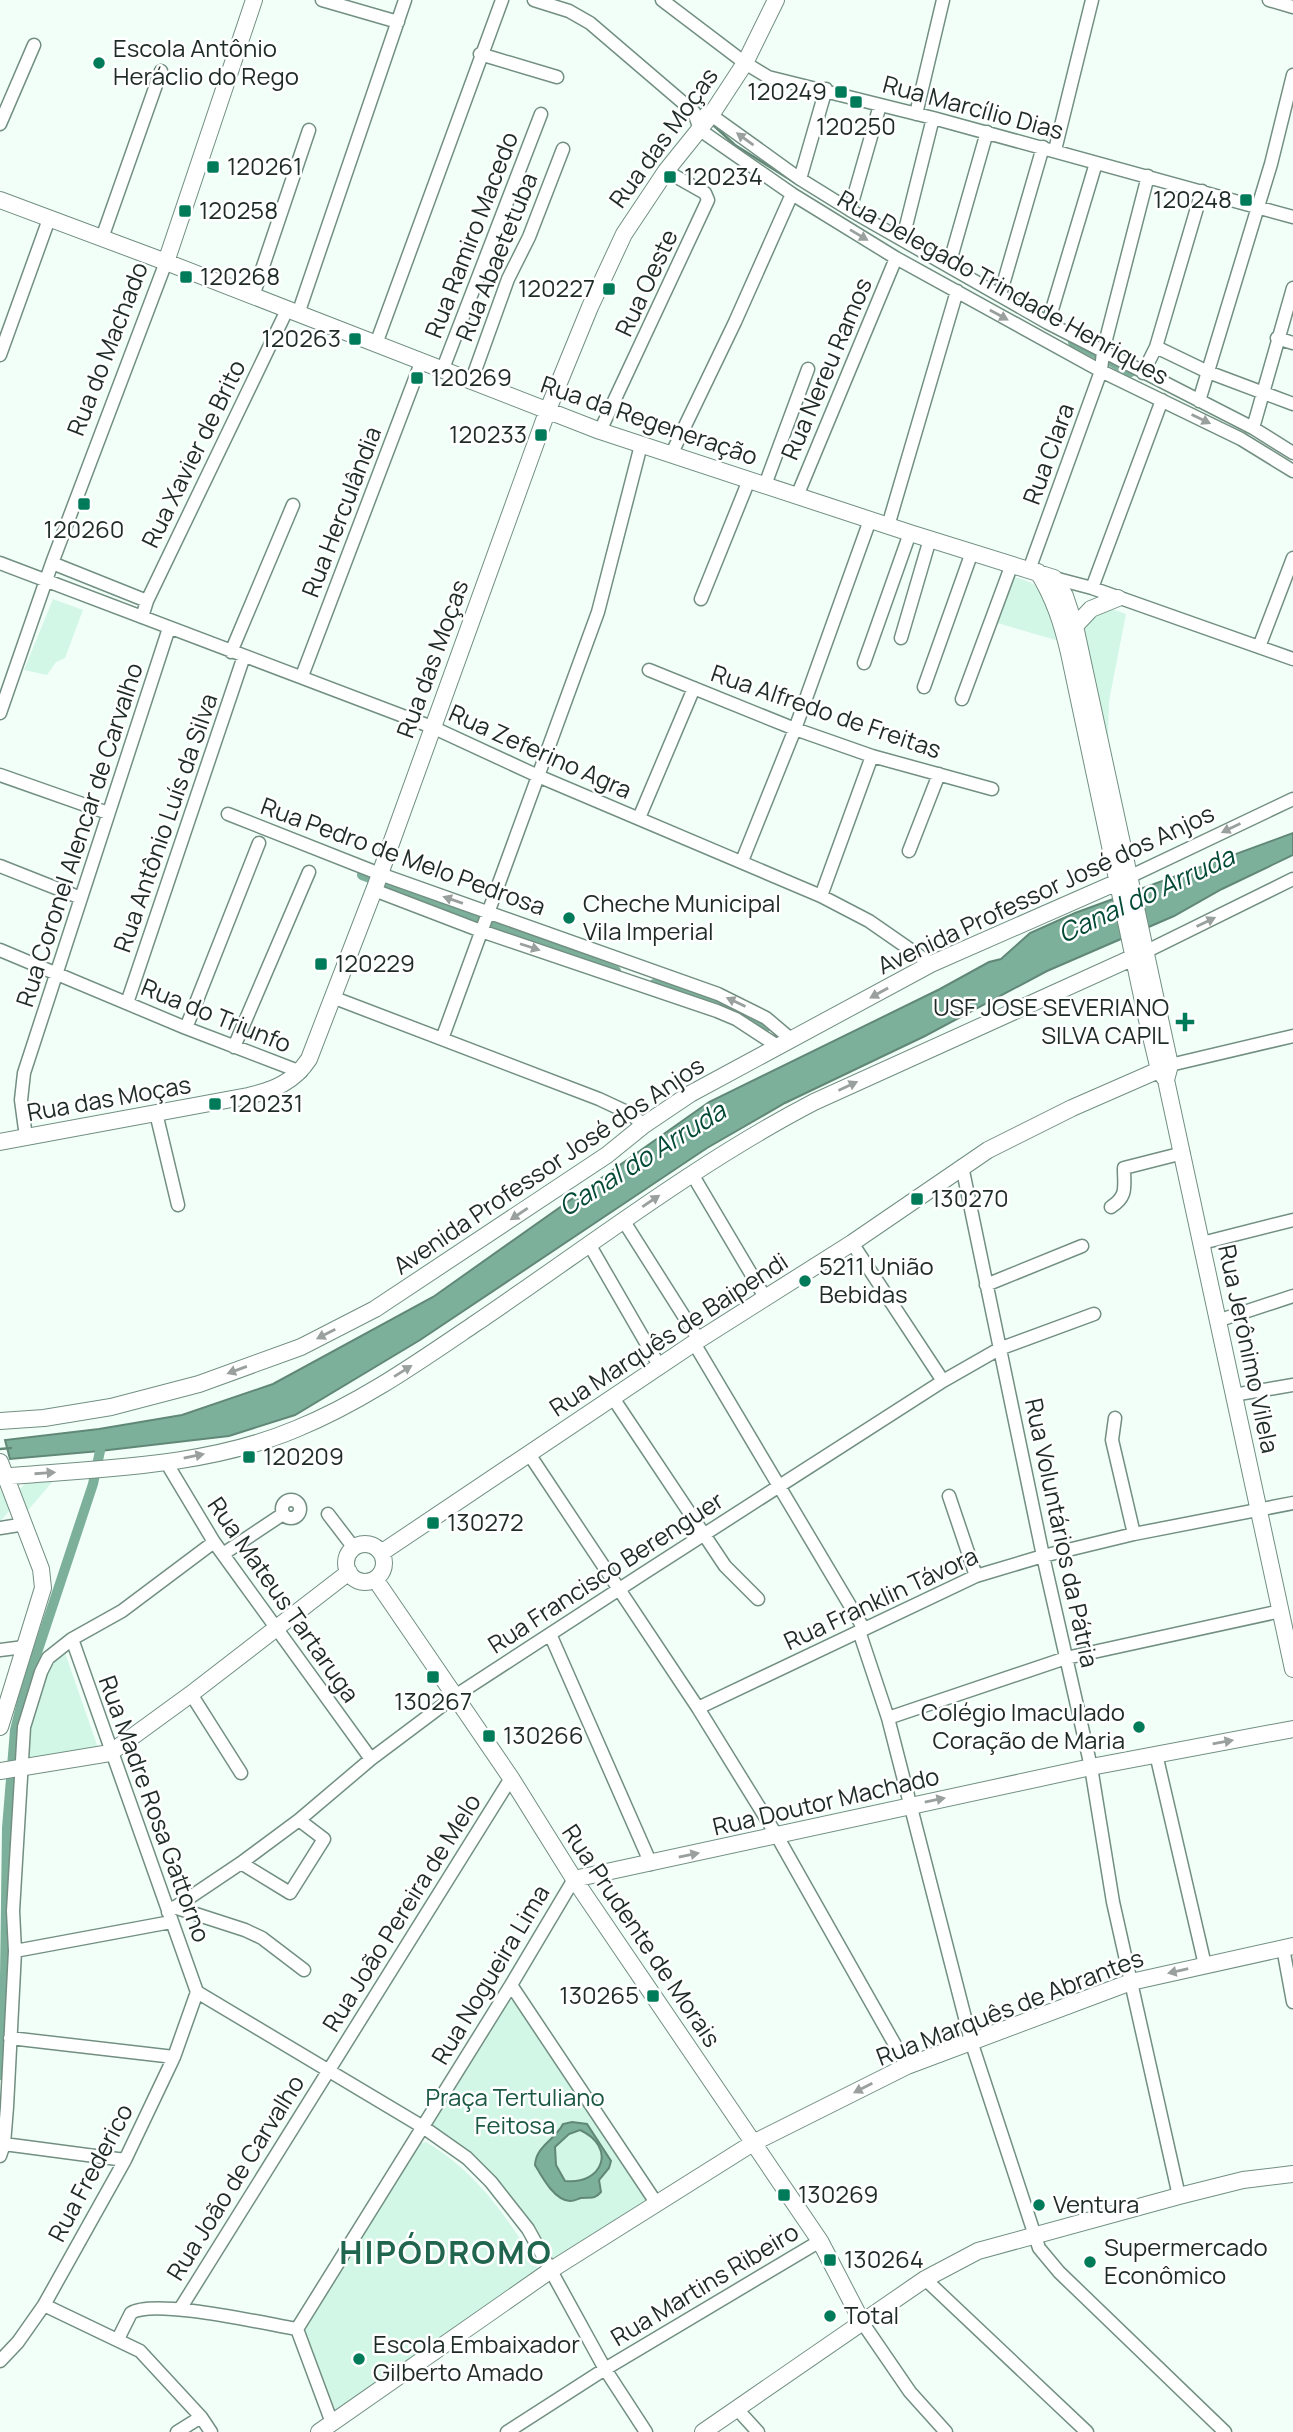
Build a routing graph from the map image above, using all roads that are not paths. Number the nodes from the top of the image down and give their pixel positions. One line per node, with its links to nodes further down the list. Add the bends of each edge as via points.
1 (254, 0): 46 (street, Rua do Machado)
2 (322, 0): 12 (street)
3 (405, 0): 12 (street, Rua Xavier de Brito)
4 (502, 0): 14 (street)
5 (534, 0): 21 (street, via 590,23)
6 (662, 0): 15 (street, Rua Marcílio Dias)
7 (776, 0): 15 (street, Rua das Moças)
8 (943, 0): 23 (street)
9 (1092, 0): 31 (street)
10 (1270, 0): 11 (street)
11 (1293, 7)
12 (398, 22): 52 (street, Rua Xavier de Brito)
13 (34, 45): 26 (street)
14 (480, 54): 18 (street); 56 (street)
15 (745, 63): 19 (street, Rua Marcílio Dias, via 768,77); 24 (street, Rua das Moças)
16 (161, 71): 43 (street)
17 (1293, 75): 39 (street)
18 (557, 77)
19 (826, 89): 20 (street, Rua Marcílio Dias); 35 (street)
20 (880, 105): 23 (street, Rua Marcílio Dias); 40 (street)
21 (694, 112): 24 (street); 28 (street)
22 (541, 114): 62 (street, Rua Ramiro Macedo)
23 (916, 114): 25 (street, Rua Marcílio Dias)
24 (711, 115): 28 (street, Rua das Moças); 35 (street, Rua Delegado Trindade Henriques, one-way to 24)
25 (933, 118): 29 (street, Rua Marcílio Dias); 44 (street)
26 (0, 124)
27 (309, 130): 51 (street)
28 (700, 130): 33 (street, Rua das Moças); 37 (street, Rua Delegado Trindade Henriques)
29 (987, 132): 31 (street, Rua Marcílio Dias); 47 (street)
30 (563, 149): 65 (street, Rua Abaetetuba)
31 (1049, 149): 32 (street, Rua Marcílio Dias); 50 (street)
32 (1096, 163): 34 (street, Rua Marcílio Dias); 53 (street)
33 (666, 170): 70 (street, Rua das Moças, via 624,234); 72 (street, Rua Oeste, via 705,193 708,200)
34 (1148, 176): 36 (street, Rua Marcílio Dias); 59 (street, Rua Clara)
35 (800, 179): 40 (street, Rua Delegado Trindade Henriques)
36 (1202, 191): 39 (street, Rua Marcílio Dias); 57 (street)
37 (792, 194): 45 (street, Rua Delegado Trindade Henriques, one-way to 45); 75 (street)
38 (0, 200): 42 (street, Rua da Regeneração)
39 (1257, 208): 41 (street, Rua Marcílio Dias); 63 (street)
40 (850, 210): 44 (street, Rua Delegado Trindade Henriques)
41 (1293, 217)
42 (49, 219): 43 (street, Rua da Regeneração); 58 (street)
43 (102, 238): 46 (street, Rua da Regeneração)
44 (903, 239): 47 (street, Rua Delegado Trindade Henriques)
45 (896, 258): 49 (street, Rua Delegado Trindade Henriques); 78 (street, Rua Nereu Ramos)
46 (166, 262): 51 (street, Rua da Regeneração); 86 (street, Rua do Machado)
47 (950, 265): 50 (street, Rua Delegado Trindade Henriques)
48 (1293, 288): 54 (street)
49 (957, 291): 59 (street, Rua Delegado Trindade Henriques, one-way to 59); 81 (street)
50 (1000, 295): 53 (street, Rua Delegado Trindade Henriques)
51 (253, 296): 52 (street, Rua da Regeneração)
52 (293, 312): 56 (street, Rua da Regeneração); 95 (street, Rua Xavier de Brito)
53 (1048, 323): 59 (street, Rua Delegado Trindade Henriques)
54 (1277, 338): 55 (street); 66 (street)
55 (1293, 343)
56 (376, 344): 60 (street, Rua da Regeneração)
57 (1156, 347): 63 (street, Rua Delegado Trindade Henriques); 64 (street)
58 (0, 355)
59 (1102, 361): 64 (street, Rua Delegado Trindade Henriques); 67 (street, Rua Delegado Trindade Henriques); 89 (street, Rua Clara)
60 (421, 363): 62 (street, Rua da Regeneração); 105 (street, Rua Herculândia)
61 (808, 369): 77 (street)
62 (442, 371): 65 (street, Rua da Regeneração)
63 (1208, 372): 66 (street, Rua Delegado Trindade Henriques); 68 (street)
64 (1143, 373): 68 (street, Rua Delegado Trindade Henriques)
65 (471, 382): 70 (street, Rua da Regeneração)
66 (1261, 393): 69 (street, Rua Delegado Trindade Henriques); 71 (street)
67 (1162, 400): 76 (street, Rua Delegado Trindade Henriques, one-way to 76); 92 (street)
68 (1199, 401): 71 (street, Rua Delegado Trindade Henriques)
69 (1293, 404)
70 (547, 412): 72 (street, Rua da Regeneração); 110 (street, Rua das Moças)
71 (1253, 428): 74 (street, Rua Delegado Trindade Henriques)
72 (600, 431): 73 (street, Rua da Regeneração)
73 (641, 444): 75 (street, Rua da Regeneração); 115 (street, via 598,612)
74 (1293, 453)
75 (671, 455): 77 (street, Rua da Regeneração)
76 (1293, 471)
77 (757, 482): 78 (street, Rua da Regeneração); 94 (street)
78 (797, 495): 80 (street, Rua da Regeneração)
79 (293, 505): 101 (street, Rua Antônio Luís da Silva)
80 (870, 520): 81 (street, Rua da Regeneração); 111 (street)
81 (888, 526): 82 (street, Rua da Regeneração)
82 (910, 533): 83 (street, Rua da Regeneração); 103 (street)
83 (930, 539): 84 (street, Rua da Regeneração); 99 (street)
84 (972, 552): 87 (street, Rua da Regeneração); 106 (street)
85 (1293, 558): 100 (street)
86 (52, 563): 91 (street, Rua do Machado); 95 (street)
87 (1012, 564): 89 (street, Rua da Regeneração); 108 (street)
88 (1, 566): 91 (street, Rua Zeferino Agra)
89 (1034, 571): 90 (street, Rua da Regeneração); 128 (street, via 1051,593 1062,626)
90 (1054, 578): 92 (street, Rua da Regeneração); 97 (street)
91 (47, 580): 96 (street, Rua Zeferino Agra); 109 (street, Rua do Machado)
92 (1092, 588): 93 (street, Rua da Regeneração)
93 (1118, 598): 97 (street, via 1091,609); 100 (street, Rua da Regeneração)
94 (701, 599)
95 (147, 601): 96 (street, Rua Xavier de Brito)
96 (142, 617): 98 (street, Rua Zeferino Agra)
97 (1075, 626): 128 (street)
98 (169, 628): 101 (street, Rua Zeferino Agra); 118 (street, Rua Coronel Alencar de Carvalho)
99 (901, 638)
100 (1259, 647): 102 (street, Rua da Regeneração)
101 (238, 654): 105 (street, Rua Zeferino Agra); 137 (street, Rua Antônio Luís da Silva)
102 (1293, 659)
103 (864, 663)
104 (649, 670): 107 (street, Rua Alfredo de Freitas)
105 (302, 676): 110 (street, Rua Zeferino Agra)
106 (924, 687)
107 (694, 688): 111 (street, Rua Alfredo de Freitas); 120 (street)
108 (961, 699)
109 (0, 713)
110 (432, 727): 115 (street, Rua Zeferino Agra); 126 (street, Rua das Moças)
111 (795, 729): 112 (street, Rua Alfredo de Freitas); 123 (street)
112 (872, 756): 114 (street, Rua Alfredo de Freitas); 129 (street)
113 (0, 775): 118 (street)
114 (939, 775): 116 (street, Rua Alfredo de Freitas); 122 (street)
115 (538, 776): 120 (street, Rua Zeferino Agra); 131 (street)
116 (992, 789)
117 (1293, 799): 128 (street, Avenida Professor José dos Anjos, one-way to 128)
118 (108, 813): 130 (street, Rua Coronel Alencar de Carvalho)
119 (228, 814): 126 (street, Rua Pedro de Melo Pedrosa)
120 (639, 818): 123 (street, Rua Zeferino Agra)
121 (259, 843): 138 (street)
122 (909, 851)
123 (743, 861): 129 (street, Rua Zeferino Agra)
124 (0, 866): 130 (street)
125 (309, 872): 142 (street)
126 (375, 879): 131 (street); 131 (street, Rua Pedro de Melo Pedrosa, one-way to 126); 136 (street, Rua das Moças)
127 (1293, 879): 132 (street, one-way to 127)
128 (1125, 884): 132 (street, Rua Jerônimo Vilela); 134 (street, Avenida Professor José dos Anjos)
129 (821, 896): 134 (street, Rua Zeferino Agra, via 869,921)
130 (81, 898): 135 (street, Rua Coronel Alencar de Carvalho)
131 (485, 922): 140 (street); 141 (street, one-way to 141, via 717,1011); 141 (street, Rua Pedro de Melo Pedrosa, one-way to 131, via 766,1018 729,999)
132 (1138, 947): 143 (street, Rua Jerônimo Vilela); 151 (street, one-way to 132, via 814,1102)
133 (0, 950): 135 (street, Rua do Triunfo)
134 (931, 964): 141 (street, Avenida Professor José dos Anjos, one-way to 141)
135 (58, 974): 137 (street, Rua do Triunfo); 147 (street, Rua Coronel Alencar de Carvalho, via 23,1080)
136 (332, 997): 140 (street); 144 (street, Rua das Moças)
137 (127, 1003): 138 (street, Rua do Triunfo)
138 (186, 1028): 142 (street, Rua do Triunfo)
139 (1293, 1036): 143 (street, Rua Marquês de Baipendi)
140 (442, 1039): 146 (street, via 615,1106)
141 (786, 1044): 146 (street, Avenida Professor José dos Anjos, via 690,1094)
142 (234, 1047): 144 (street, Rua do Triunfo)
143 (1165, 1071): 149 (street, Rua Jerônimo Vilela); 150 (street, Rua Marquês de Baipendi, via 1022,1132)
144 (300, 1072): 145 (street, Rua das Moças, via 270,1091)
145 (156, 1113): 147 (street, Rua das Moças); 152 (street)
146 (644, 1125): 173 (street, Avenida Professor José dos Anjos, one-way to 173, via 607,1155 375,1309 301,1347 199,1384 111,1407)
147 (26, 1137): 148 (street, Rua das Moças)
148 (0, 1142)
149 (1183, 1153): 153 (street, via 1124,1168 1125,1191); 157 (street, Rua Jerônimo Vilela)
150 (962, 1166): 156 (street, Rua Marquês de Baipendi); 160 (street, Rua Voluntários da Pátria)
151 (692, 1174): 154 (street, one-way to 151); 162 (street)
152 (178, 1205)
153 (1111, 1206)
154 (623, 1220): 158 (street); 165 (street)
155 (1293, 1220): 157 (street)
156 (852, 1243): 162 (street, Rua Marquês de Baipendi); 168 (street)
157 (1202, 1243): 164 (street, Rua Jerônimo Vilela)
158 (589, 1244): 167 (street); 175 (street, one-way to 158, via 295,1430 345,1406)
159 (1082, 1246): 160 (street)
160 (986, 1284): 166 (street, Rua Voluntários da Pátria)
161 (1293, 1296): 164 (street)
162 (766, 1299): 165 (street, Rua Marquês de Baipendi)
163 (1094, 1314): 166 (street, Rua Francisco Berenguer)
164 (1217, 1321): 170 (street, Rua Jerônimo Vilela)
165 (697, 1342): 167 (street, Rua Marquês de Baipendi); 177 (street)
166 (999, 1349): 168 (street, Rua Francisco Berenguer); 191 (street, Rua Voluntários da Pátria)
167 (660, 1367): 171 (street, Rua Marquês de Baipendi)
168 (943, 1381): 177 (street, Rua Francisco Berenguer)
169 (1293, 1385): 170 (street)
170 (1233, 1395): 180 (street, Rua Jerônimo Vilela)
171 (613, 1398): 174 (street, Rua Marquês de Baipendi); 185 (street)
172 (1115, 1418): 186 (street, via 1112,1440)
173 (0, 1421)
174 (529, 1454): 189 (street, Rua Marquês de Baipendi); 195 (street)
175 (166, 1462): 176 (street, one-way to 175); 187 (street, Rua Mateus Tartaruga)
176 (2, 1472): 183 (street)
177 (780, 1486): 185 (street, Rua Francisco Berenguer); 199 (street)
178 (949, 1496): 193 (street)
179 (1293, 1503): 180 (street, Rua Franklin Távora)
180 (1259, 1510): 186 (street, Rua Franklin Távora); 197 (street, Rua Jerônimo Vilela)
181 (283, 1514): 190 (street)
182 (328, 1514): 188 (street)
183 (25, 1524): 184 (street); 202 (street, via 43,1581)
184 (0, 1528)
185 (705, 1534): 195 (street, Rua Francisco Berenguer); 196 (street, via 725,1566)
186 (1135, 1534): 191 (street, Rua Franklin Távora)
187 (214, 1542): 190 (street, Rua Mateus Tartaruga); 201 (street, via 122,1611)
188 (354, 1548): 189 (street, via 369,1544); 192 (street, via 347,1559)
189 (381, 1553): 194 (street, via 383,1570)
190 (223, 1554): 198 (street, Rua Mateus Tartaruga)
191 (1043, 1556): 193 (street, Rua Franklin Távora); 204 (street, Rua Voluntários da Pátria)
192 (349, 1572): 194 (street, via 358,1580); 198 (street)
193 (976, 1576): 199 (street, Rua Franklin Távora)
194 (376, 1579): 207 (street, Rua Prudente de Morais)
195 (620, 1589): 200 (street, Rua Francisco Berenguer); 208 (street)
196 (758, 1599)
197 (1281, 1611): 204 (street); 205 (street, Rua Jerônimo Vilela)
198 (275, 1629): 206 (street); 214 (street, Rua Mateus Tartaruga)
199 (861, 1630): 208 (street, Rua Franklin Távora); 209 (street)
200 (550, 1634): 207 (street, Rua Francisco Berenguer); 223 (street)
201 (72, 1639): 212 (street, Rua Madre Rosa Gattorno); 216 (street, via 48,1658 41,1672)
202 (24, 1647): 203 (street); 210 (street)
203 (0, 1650)
204 (1066, 1658): 209 (street); 215 (street, Rua Voluntários da Pátria)
205 (1292, 1663)
206 (191, 1694): 212 (street); 217 (street)
207 (455, 1696): 214 (street, Rua Francisco Berenguer); 218 (street, Rua Prudente de Morais)
208 (698, 1708): 221 (street)
209 (888, 1718): 219 (street)
210 (0, 1727)
211 (1293, 1729): 213 (street, Rua Doutor Machado, one-way to 211)
212 (110, 1753): 216 (street); 225 (street, Rua Madre Rosa Gattorno)
213 (1156, 1754): 215 (street, Rua Doutor Machado); 228 (street)
214 (371, 1759): 220 (street, Rua Francisco Berenguer)
215 (1091, 1767): 219 (street, Rua Doutor Machado, one-way to 215); 230 (street, Rua Voluntários da Pátria)
216 (11, 1769): 227 (street)
217 (241, 1773)
218 (511, 1778): 224 (street, Rua Prudente de Morais); 238 (street, Rua João Pereira de Melo)
219 (910, 1806): 221 (street, Rua Doutor Machado); 235 (street)
220 (299, 1819): 222 (street, Rua Francisco Berenguer); 222 (street, via 324,1839 290,1893)
221 (777, 1836): 223 (street, Rua Doutor Machado, one-way to 221); 237 (street)
222 (241, 1863): 225 (street, Rua Francisco Berenguer)
223 (651, 1864): 224 (street, Rua Doutor Machado)
224 (574, 1879): 231 (street, Rua Nogueira Lima); 240 (street, Rua Prudente de Morais)
225 (171, 1913): 227 (street); 229 (street, via 253,1934); 232 (street, Rua Madre Rosa Gattorno)
226 (1288, 1947): 228 (street, Rua Marquês de Abrantes); 233 (street)
227 (15, 1951): 234 (street)
228 (1205, 1965): 230 (street, Rua Marquês de Abrantes, one-way to 230)
229 (304, 1970)
230 (1130, 1982): 235 (street, Rua Marquês de Abrantes); 244 (street, Rua Voluntários da Pátria)
231 (511, 1985): 239 (street, Rua Nogueira Lima); 245 (street)
232 (197, 1992): 236 (street, Rua Frederico); 238 (street)
233 (1293, 2002)
234 (10, 2038): 236 (street); 241 (street)
235 (971, 2041): 237 (street, Rua Marquês de Abrantes); 246 (street)
236 (174, 2057): 242 (street, Rua Frederico)
237 (907, 2066): 240 (street, Rua Marquês de Abrantes, one-way to 240)
238 (328, 2069): 239 (street); 251 (street, Rua João de Carvalho)
239 (423, 2127): 248 (street, via 467,2158 491,2182 528,2229); 253 (street, Rua Nogueira Lima)
240 (753, 2143): 245 (street, Rua Marquês de Abrantes); 247 (street, Rua Prudente de Morais)
241 (2, 2150): 242 (street)
242 (125, 2160): 250 (street, Rua Frederico)
243 (1293, 2174): 244 (street, via 1242,2180)
244 (1179, 2196): 246 (street)
245 (657, 2204): 248 (street, Rua Marquês de Abrantes)
246 (1034, 2234): 249 (street, via 978,2251); 268 (street, via 1039,2248 1059,2272)
247 (820, 2242): 252 (street, Rua Prudente de Morais); 256 (street, Rua Martins Ribeiro)
248 (551, 2270): 256 (street); 259 (street, Rua Marquês de Abrantes)
249 (925, 2279): 252 (street); 267 (street)
250 (44, 2305): 254 (street); 255 (street, Rua Frederico)
251 (180, 2309): 253 (street); 254 (street, via 135,2310)
252 (862, 2322): 257 (street); 266 (street, via 910,2392)
253 (297, 2329): 259 (street)
254 (118, 2339): 258 (street, via 140,2351)
255 (0, 2361)
256 (604, 2368): 262 (street, Rua Martins Ribeiro); 263 (street)
257 (737, 2409): 264 (street); 265 (street)
258 (201, 2417): 260 (street); 261 (street)
259 (326, 2427)
260 (177, 2432)
261 (211, 2432)
262 (506, 2432)
263 (646, 2432)
264 (702, 2432)
265 (758, 2432)
266 (946, 2432)
267 (1087, 2432)
268 (1225, 2432)

